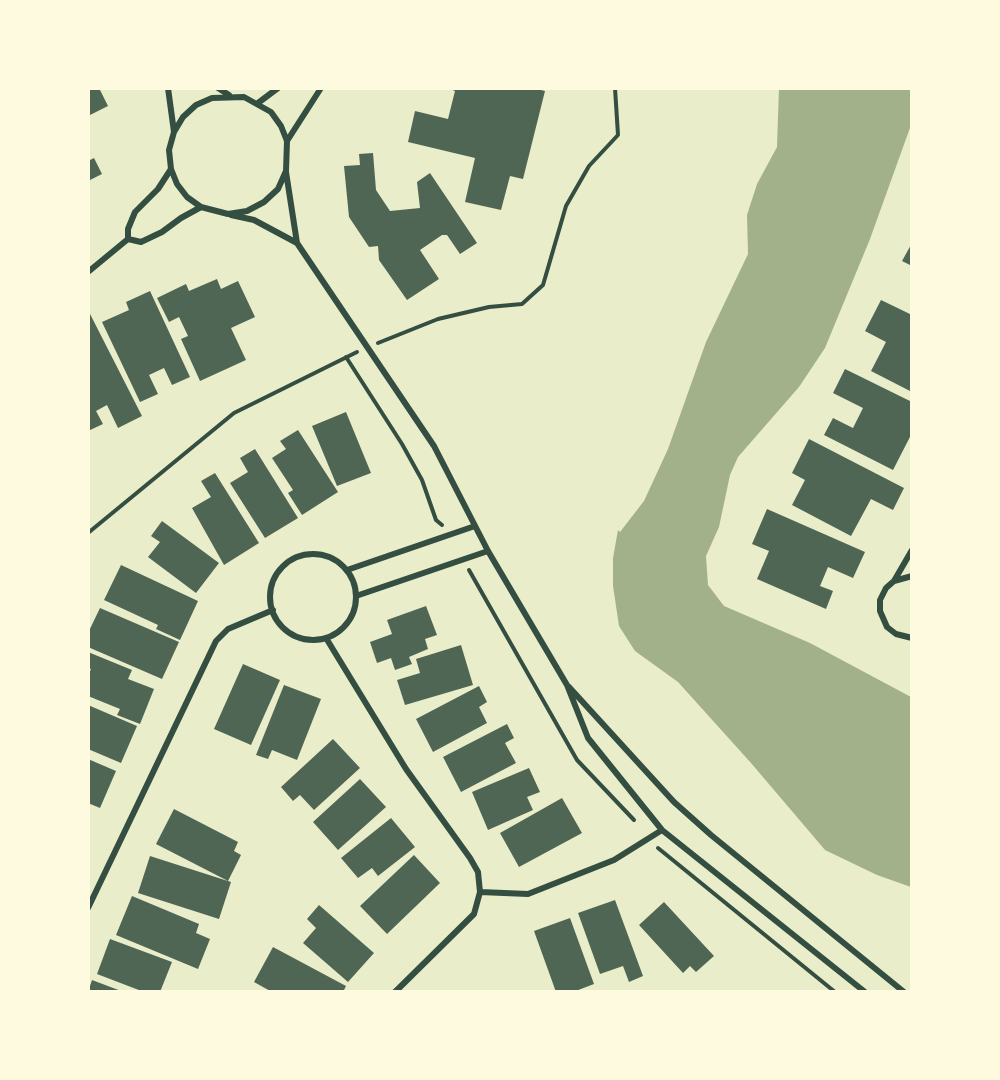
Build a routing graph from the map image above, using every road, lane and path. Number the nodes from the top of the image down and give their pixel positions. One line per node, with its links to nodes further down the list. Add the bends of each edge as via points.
1 (168, 88): 8 (street)
2 (218, 88): 6 (street)
3 (278, 88): 7 (street)
4 (321, 88): 9 (street)
5 (615, 88): 17 (path, via 618,135 589,166 566,206 543,285 522,304 489,307 438,320)
6 (229, 95): 7 (street); 8 (street, via 196,105)
7 (258, 103): 9 (street, via 271,112)
8 (174, 132): 10 (street, via 169,150)
9 (287, 141): 11 (street)
10 (171, 170): 12 (street, via 187,197); 14 (street, via 135,212)
11 (286, 171): 13 (street, via 278,189 264,202 247,211); 15 (street)
12 (201, 207): 13 (street); 14 (street, via 141,242)
13 (228, 214): 15 (street, via 254,220)
14 (128, 239): 16 (street)
15 (297, 243): 17 (street)
16 (88, 272)
17 (368, 348): 18 (path); 20 (street, via 434,446)
18 (346, 357): 19 (path, via 402,444 422,480 436,520); 21 (path, via 234,413)
19 (442, 525)
20 (475, 526): 23 (street); 24 (street)
21 (88, 533)
22 (912, 550): 27 (street)
23 (488, 551): 28 (street); 32 (street)
24 (347, 570): 28 (street); 29 (street, via 324,555 297,557 275,576 271,590)
25 (470, 571): 33 (path, via 577,760)
26 (912, 576): 27 (street)
27 (894, 580): 31 (street, via 880,600 880,611 887,627)
28 (356, 596): 30 (street, via 348,622)
29 (273, 610): 30 (street, via 285,629 297,637); 37 (street, via 228,629 216,641)
30 (326, 638): 36 (street, via 406,769 470,858 478,872)
31 (912, 638)
32 (567, 685): 34 (street, via 588,738); 41 (street, via 674,802)
33 (637, 822)
34 (662, 830): 36 (street, via 614,860 528,894); 40 (street)
35 (662, 852): 39 (path)
36 (480, 892): 38 (street, via 474,914 464,926)
37 (88, 908)
38 (395, 992)
39 (835, 992)
40 (865, 992)
41 (904, 992)

